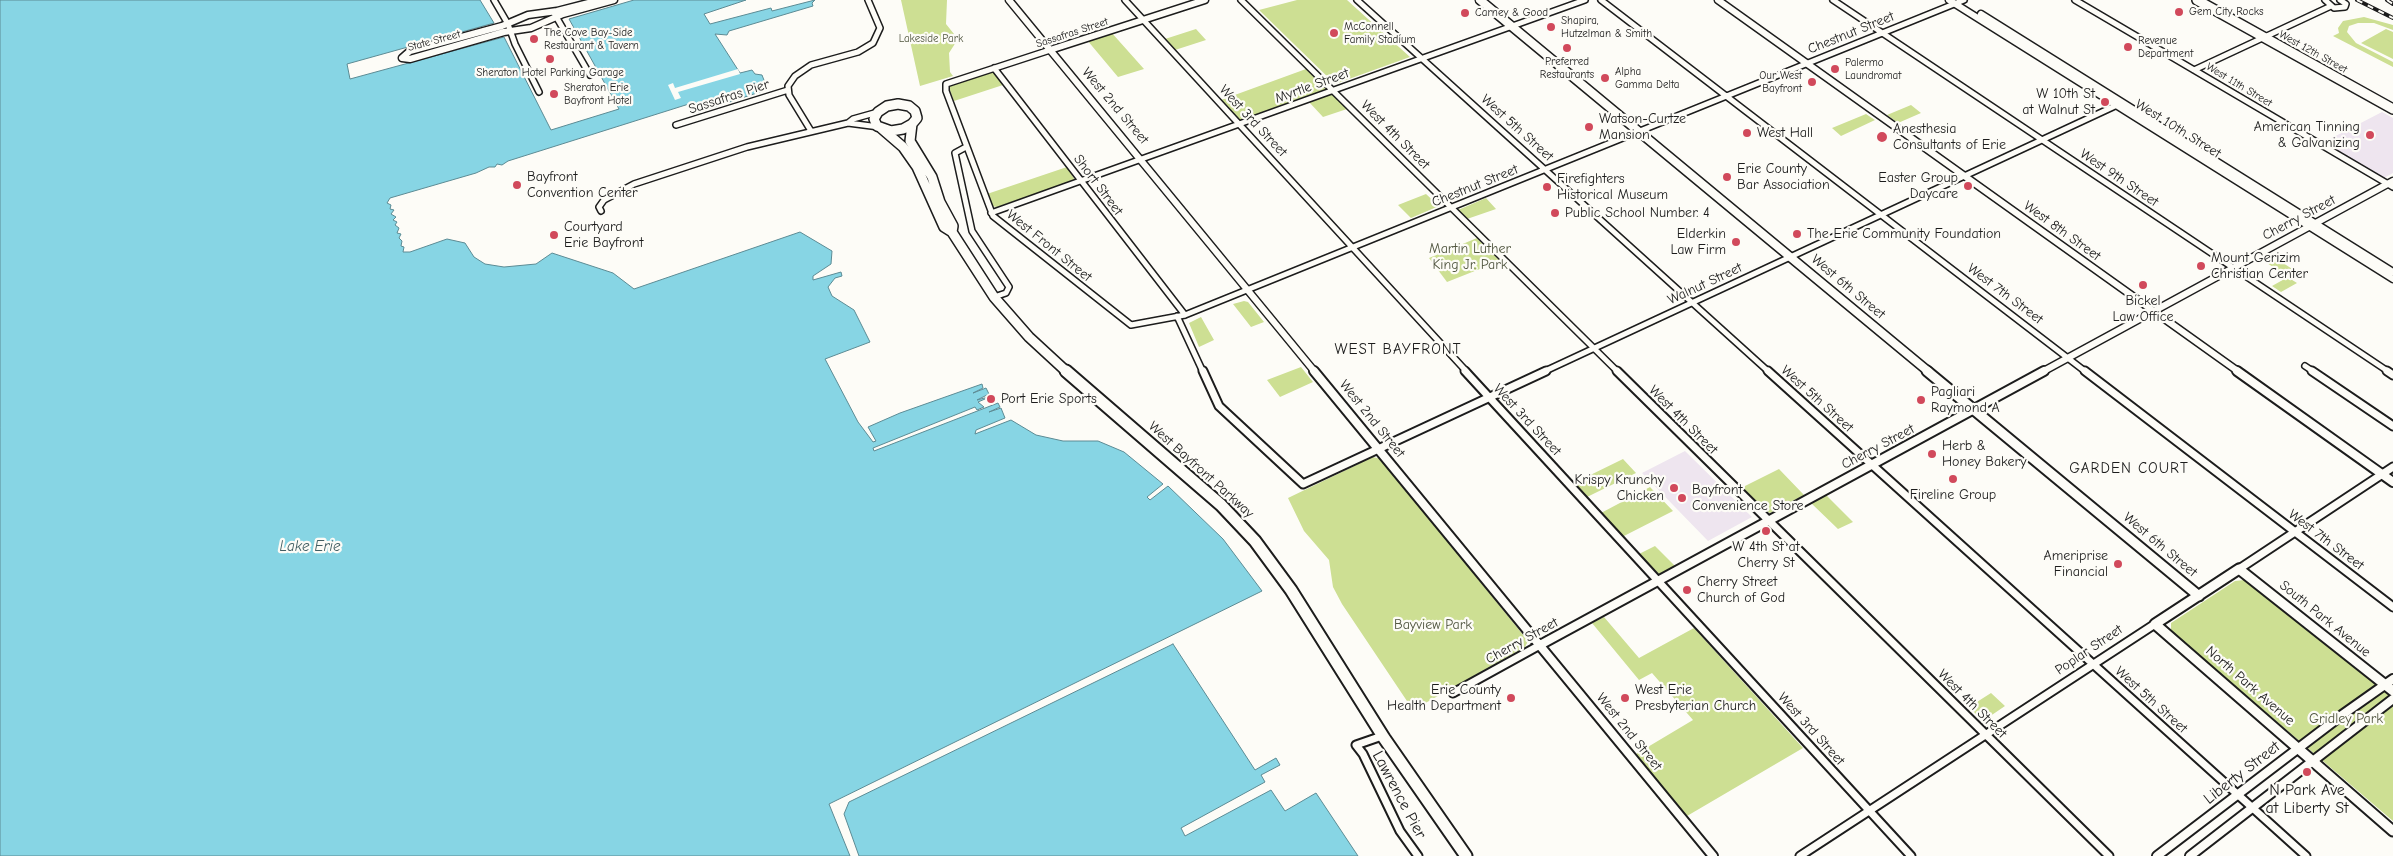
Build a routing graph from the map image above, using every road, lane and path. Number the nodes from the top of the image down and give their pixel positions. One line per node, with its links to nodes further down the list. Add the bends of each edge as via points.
1 (494, 0): 23 (street)
2 (600, 0): 21 (street, State Street)
3 (614, 0): 21 (street, State Street)
4 (868, 0): 34 (street, via 880,28 873,43 858,52 806,68 795,76)
5 (1009, 0): 27 (street, West 2nd Street)
6 (1125, 0): 22 (street, West 3rd Street)
7 (1205, 0): 22 (street, Sassafras Street)
8 (1241, 0): 35 (street, West 4th Street)
9 (1357, 0): 28 (street, West 5th Street)
10 (1480, 0): 24 (main road, West 6th Street)
11 (1585, 0): 24 (street, Myrtle Street)
12 (1601, 0): 37 (street, West 7th Street)
13 (1718, 0): 29 (street, West 8th Street)
14 (1833, 0): 25 (street, West 9th Street)
15 (2075, 0): 31 (street, West 11th Street)
16 (2197, 0): 26 (main road, West 12th Street)
17 (2325, 0): 20 (street)
18 (2340, 0): 20 (street, via 2346,4 2345,7)
19 (1957, 1): 25 (street, Chestnut Street); 38 (street, West 10th Street)
20 (2331, 6): 26 (street)
21 (554, 14): 23 (street, State Street, via 528,15); 23 (street, State Street, via 531,28); 32 (street)
22 (1143, 20): 27 (street, Sassafras Street); 43 (street, West 3rd Street)
23 (509, 27): 23 (street, State Street, via 410,51 402,58 410,59); 36 (street)
24 (1512, 27): 28 (street, Myrtle Street); 47 (main road, West 6th Street)
25 (1883, 33): 29 (street, Chestnut Street); 48 (street, West 9th Street)
26 (2264, 38): 31 (street); 39 (main road, West 12th Street)
27 (1050, 50): 30 (street, Sassafras Street); 50 (street, West 2nd Street)
28 (1422, 59): 35 (street, Myrtle Street); 51 (street, West 5th Street)
29 (1808, 64): 37 (street, Chestnut Street); 52 (street, West 8th Street)
30 (994, 68): 33 (street, Sassafras Street); 53 (street, Short Street)
31 (2194, 70): 54 (street, West 11th Street)
32 (590, 74)
33 (946, 84): 49 (street, West Front Street)
34 (788, 90): 44 (street, Sassafras Pier); 46 (street)
35 (1333, 91): 43 (street, Myrtle Street); 55 (street, West 4th Street)
36 (539, 92)
37 (1727, 97): 47 (street, Chestnut Street); 58 (street, West 7th Street)
38 (2120, 103): 48 (street, Walnut Street); 59 (street, West 10th Street)
39 (2393, 109)
40 (878, 112): 41 (street); 42 (main road, West Bayfront Parkway, via 892,105 908,106 917,114); 45 (main road, via 874,119)
41 (848, 123): 45 (street); 46 (street)
42 (912, 124): 45 (main road, via 897,131); 60 (main road, West Bayfront Parkway, via 910,141 932,177 953,226)
43 (1239, 125): 50 (street, Myrtle Street); 61 (street, West 3rd Street)
44 (676, 126)
45 (880, 128): 60 (main road, West Bayfront Parkway, via 903,147 917,168 944,227)
46 (811, 131): 56 (street, via 747,147 629,186 604,200 599,207)
47 (1640, 132): 51 (street, Chestnut Street); 62 (main road, West 6th Street)
48 (2042, 141): 52 (street, Walnut Street); 63 (street, West 9th Street)
49 (966, 147): 57 (street, West Front Street); 67 (street, via 955,153 972,230 1009,287 1006,293)
50 (1142, 160): 53 (street, Myrtle Street); 66 (street, West 2nd Street)
51 (1546, 171): 55 (street, Chestnut Street); 68 (street, West 5th Street)
52 (1965, 177): 58 (street, Walnut Street); 69 (street, West 8th Street)
53 (1082, 181): 57 (street, Myrtle Street); 70 (street, Short Street)
54 (2391, 184): 59 (street, Cherry Street)
55 (1452, 209): 61 (street, Chestnut Street); 73 (street, West 4th Street)
56 (601, 211)
57 (991, 213): 72 (street, West Front Street)
58 (1882, 216): 62 (street, Walnut Street); 74 (street, West 7th Street)
59 (2313, 225): 63 (street, Cherry Street); 64 (street, West 10th Street); 65 (street, West 10th Street)
60 (952, 232): 67 (main road, West Bayfront Parkway)
61 (1354, 248): 66 (street, Chestnut Street); 77 (street, West 3rd Street)
62 (1792, 258): 68 (street, Walnut Street); 78 (main road, West 6th Street)
63 (2233, 268): 69 (street, Cherry Street); 76 (street, West 9th Street)
64 (2393, 272)
65 (2393, 279)
66 (1249, 290): 70 (street, Chestnut Street); 80 (street, West 2nd Street)
67 (994, 297): 98 (main road, West Bayfront Parkway, via 1029,337 1073,378 1246,530 1291,590)
68 (1692, 304): 73 (street, Walnut Street); 81 (street, West 5th Street)
69 (2152, 312): 74 (street, Cherry Street); 83 (street, West 8th Street)
70 (1184, 315): 71 (street, Chestnut Street)
71 (1177, 316): 72 (street, Chestnut Street); 80 (street, Walnut Street, via 1219,406 1303,484)
72 (1131, 325)
73 (1595, 350): 77 (street, Walnut Street); 85 (street, West 4th Street)
74 (2067, 358): 78 (street, Cherry Street); 86 (street, West 7th Street)
75 (2305, 366): 79 (street)
76 (2393, 375)
77 (1490, 398): 80 (street, Walnut Street); 88 (street, West 3rd Street)
78 (1974, 410): 81 (street, Cherry Street); 89 (main road, West 6th Street)
79 (2393, 426)
80 (1379, 449): 92 (street, West 2nd Street)
81 (1871, 465): 85 (street, Cherry Street); 93 (street, West 5th Street)
82 (2393, 467): 83 (street, Poplar Street)
83 (2382, 474): 84 (street, West 8th Street); 86 (street, Poplar Street)
84 (2393, 482)
85 (1768, 521): 88 (street, Cherry Street); 97 (street, West 4th Street)
86 (2294, 532): 87 (street, Poplar Street); 90 (street, West 7th Street)
87 (2239, 569): 89 (main road, Poplar Street); 94 (main road, South Park Avenue)
88 (1658, 581): 92 (street, Cherry Street); 103 (street, West 3rd Street)
89 (2199, 596): 91 (main road, Poplar Street)
90 (2393, 607)
91 (2155, 624): 93 (street, Poplar Street); 99 (main road, North Park Avenue)
92 (1540, 645): 95 (street, Cherry Street); 107 (street, West 2nd Street)
93 (2092, 664): 97 (street, Poplar Street); 101 (street, West 5th Street)
94 (2390, 685): 99 (street, Liberty Street)
95 (1454, 693)
96 (2393, 699): 100 (street)
97 (1984, 734): 103 (street, Poplar Street); 110 (street, West 4th Street)
98 (1382, 736): 105 (street, Lawrence Pier, via 1356,745 1400,831); 106 (main road, West Bayfront Parkway)
99 (2299, 748): 100 (main road, North Park Avenue); 101 (street, Liberty Street)
100 (2313, 761): 102 (street); 104 (main road, North Park Avenue)
101 (2239, 795): 102 (street, West 5th Street); 111 (street, Liberty Street)
102 (2253, 808): 112 (street); 113 (street, West 5th Street)
103 (1869, 811): 108 (street, Poplar Street); 109 (street, West 3rd Street)
104 (2393, 831)
105 (1418, 856)
106 (1466, 856)
107 (1713, 856)
108 (1800, 856)
109 (1912, 856)
110 (2109, 856)
111 (2158, 856)
112 (2190, 856)
113 (2306, 856)

